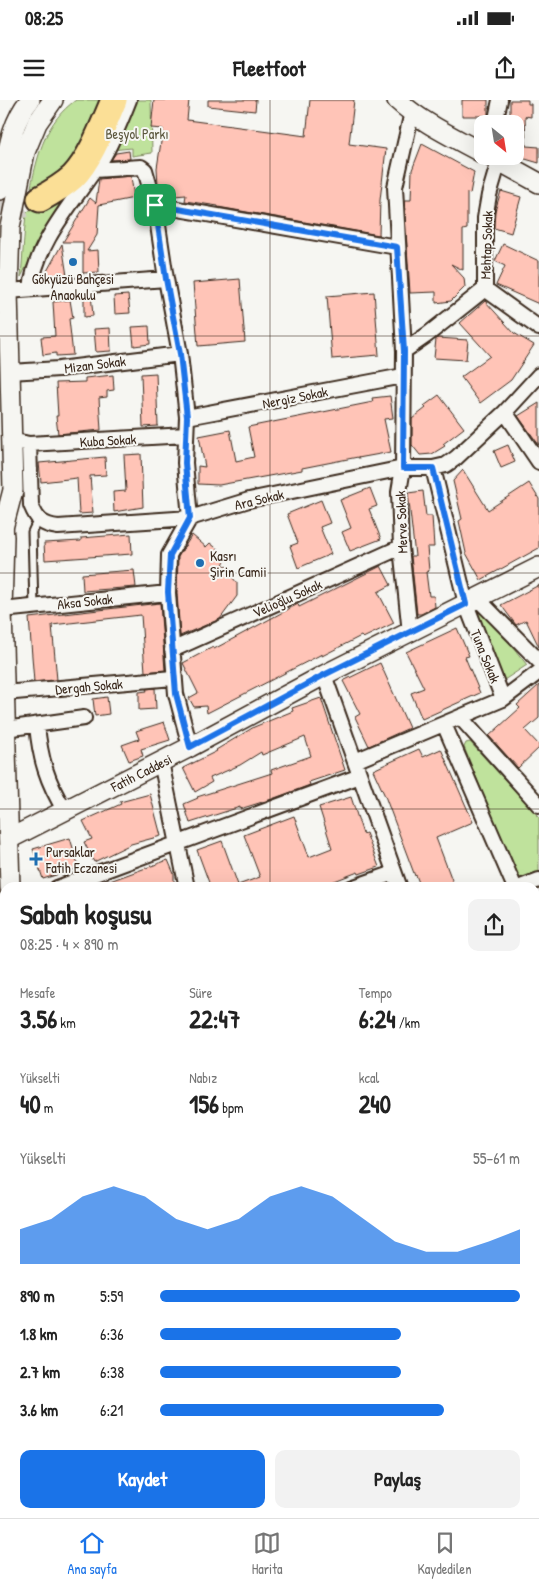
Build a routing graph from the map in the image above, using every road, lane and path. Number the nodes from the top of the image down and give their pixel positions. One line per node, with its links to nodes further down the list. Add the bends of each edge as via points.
1 (30, 100): 14 (street, via 13,129)
2 (53, 100): 21 (street, via 37,123 22,167 10,227)
3 (114, 100): 15 (highway, via 83,163 73,176)
4 (129, 100): 12 (street, via 108,148)
5 (397, 100): 7 (street)
6 (500, 100): 8 (street)
7 (412, 112): 9 (street); 17 (street, Merve Sokak, via 395,187)
8 (497, 115)
9 (474, 148)
10 (488, 165): 20 (street, Mehtap Sokak, via 490,195 485,218)
11 (506, 165): 13 (street)
12 (94, 170): 16 (street, via 141,167 145,170); 19 (street, via 50,236 37,262)
13 (539, 183)
14 (0, 190)
15 (40, 199)
16 (155, 205): 17 (street); 18 (street)
17 (397, 247): 23 (street, Merve Sokak)
18 (166, 279): 19 (street); 24 (street)
19 (31, 289): 21 (street)
20 (485, 289): 22 (street); 23 (street, Mehtap Sokak)
21 (8, 291): 25 (street)
22 (539, 328)
23 (404, 351): 27 (street, Merve Sokak)
24 (180, 354): 25 (street, Mizan Sokak); 30 (street)
25 (10, 372): 28 (street)
26 (539, 375): 29 (street, Ara Sokak)
27 (403, 376): 30 (street, Nergiz Sokak); 34 (street, Merve Sokak)
28 (6, 410): 32 (street)
29 (505, 412): 33 (street); 35 (street, Ara Sokak, via 456,458)
30 (187, 417): 31 (street)
31 (186, 435): 32 (street, Kuba Sokak); 37 (street)
32 (20, 442): 38 (street, via 31,505); 39 (street)
33 (539, 462)
34 (403, 468): 35 (street, Ara Sokak); 37 (street, Ara Sokak, via 249,500); 40 (street, Merve Sokak, via 399,492)
35 (433, 468): 43 (street, Tuna Sokak)
36 (0, 505): 39 (street)
37 (190, 518): 38 (street, Ara Sokak, via 58,527 42,524); 42 (street, via 170,555)
38 (38, 519): 44 (lane, via 32,532)
39 (2, 534): 45 (street)
40 (401, 547): 46 (street, Merve Sokak); 47 (street, Velioğlu Sokak)
41 (539, 567): 43 (street, Fatih Caddesi)
42 (168, 592): 44 (street, Aksa Sokak); 47 (street)
43 (472, 601): 46 (street, Fatih Caddesi); 49 (street, Tuna Sokak); 54 (street, Tuna Sokak)
44 (34, 607): 45 (street, Aksa Sokak)
45 (2, 610): 48 (street)
46 (410, 633): 51 (street, Fatih Caddesi)
47 (172, 650): 52 (street)
48 (1, 651): 53 (street)
49 (539, 661)
50 (539, 672): 54 (street)
51 (324, 675): 60 (street, Fatih Caddesi); 61 (street)
52 (174, 678): 53 (street, Dergah Sokak); 60 (street)
53 (4, 693): 59 (street)
54 (503, 699): 55 (street)
55 (460, 717): 57 (street); 65 (street)
56 (84, 718): 58 (street)
57 (444, 724): 61 (street); 76 (street)
58 (37, 725): 59 (street); 66 (street, via 43,766)
59 (5, 729): 64 (street)
60 (190, 747): 62 (street, Fatih Caddesi)
61 (355, 761): 63 (street)
62 (161, 762): 66 (street, Fatih Caddesi); 68 (street)
63 (360, 776): 68 (street); 70 (street)
64 (3, 787): 67 (street)
65 (539, 805)
66 (64, 811): 67 (street, Fatih Caddesi)
67 (9, 839): 69 (street)
68 (178, 842): 72 (street); 73 (street)
69 (5, 859): 71 (street)
70 (394, 872): 74 (street); 75 (street)
71 (9, 882)
72 (73, 882)
73 (186, 882)
74 (367, 882)
75 (398, 882)
76 (513, 882)

